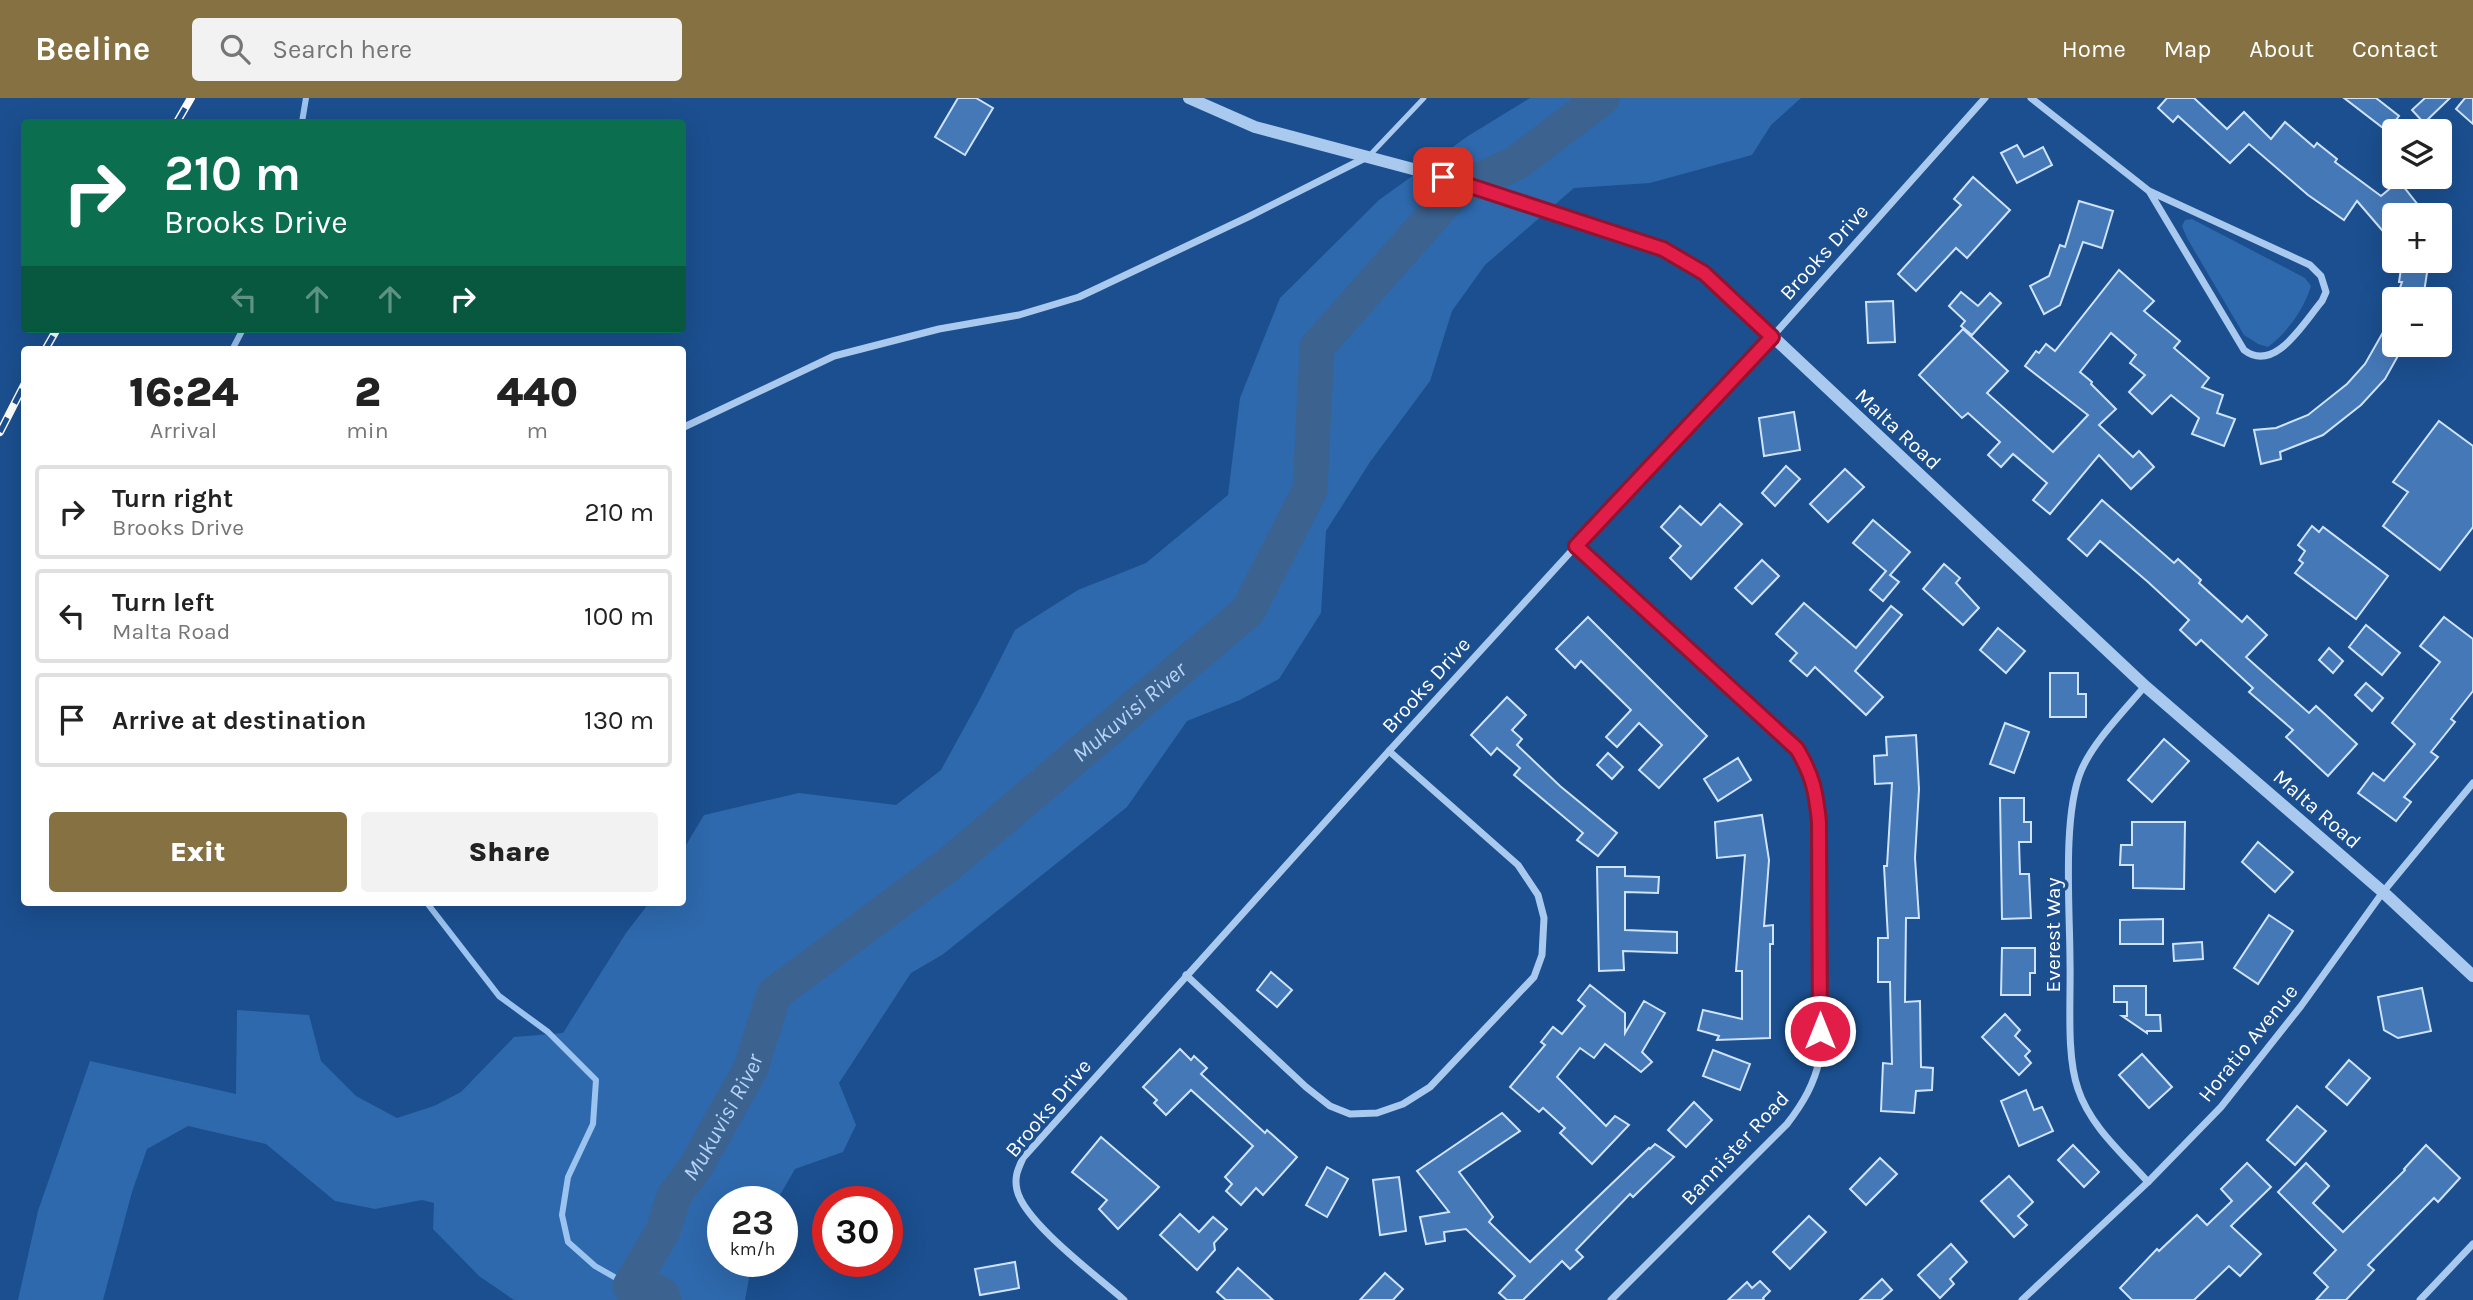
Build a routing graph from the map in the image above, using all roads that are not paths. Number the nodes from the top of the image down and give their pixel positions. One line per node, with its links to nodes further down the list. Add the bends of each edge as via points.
1 (1189, 98): 5 (street, Malta Road, via 1255,127)
2 (1424, 98): 5 (lane)
3 (1985, 98): 7 (street, Brooks Drive)
4 (2031, 98): 6 (street)
5 (1368, 156): 7 (street, Malta Road, via 1663,249 1704,273); 8 (street, via 1079,297 834,356)
6 (2149, 191): 6 (street, via 2310,265 2321,276 2326,292 2322,301 2279,351 2260,358 2244,350)
7 (1772, 337): 9 (street, Brooks Drive); 10 (street, Malta Road)
8 (686, 426)
9 (1576, 546): 11 (street, Brooks Drive); 19 (street, Bannister Road, via 1797,749 1810,770 1819,822 1820,1058 1814,1082 1787,1124)
10 (2144, 686): 13 (street, Malta Road); 16 (street, Everest Way, via 2092,751 2073,796 2071,1017 2074,1074 2084,1104)
11 (1389, 751): 14 (street, Brooks Drive); 14 (street, via 1518,866 1538,895 1544,918 1542,955 1534,977 1430,1087 1377,1113 1350,1114 1330,1106 1306,1087)
12 (2473, 783): 13 (street, Horatio Avenue)
13 (2383, 892): 15 (street, Malta Road); 16 (street, Horatio Avenue, via 2262,1057)
14 (1186, 975): 18 (street, Brooks Drive, via 1023,1158 1016,1173 1020,1201 1033,1220)
15 (2473, 976)
16 (2148, 1182): 20 (street, Horatio Avenue)
17 (2473, 1244): 21 (street)
18 (1124, 1300)
19 (1611, 1300)
20 (2022, 1300)
21 (2420, 1300)

